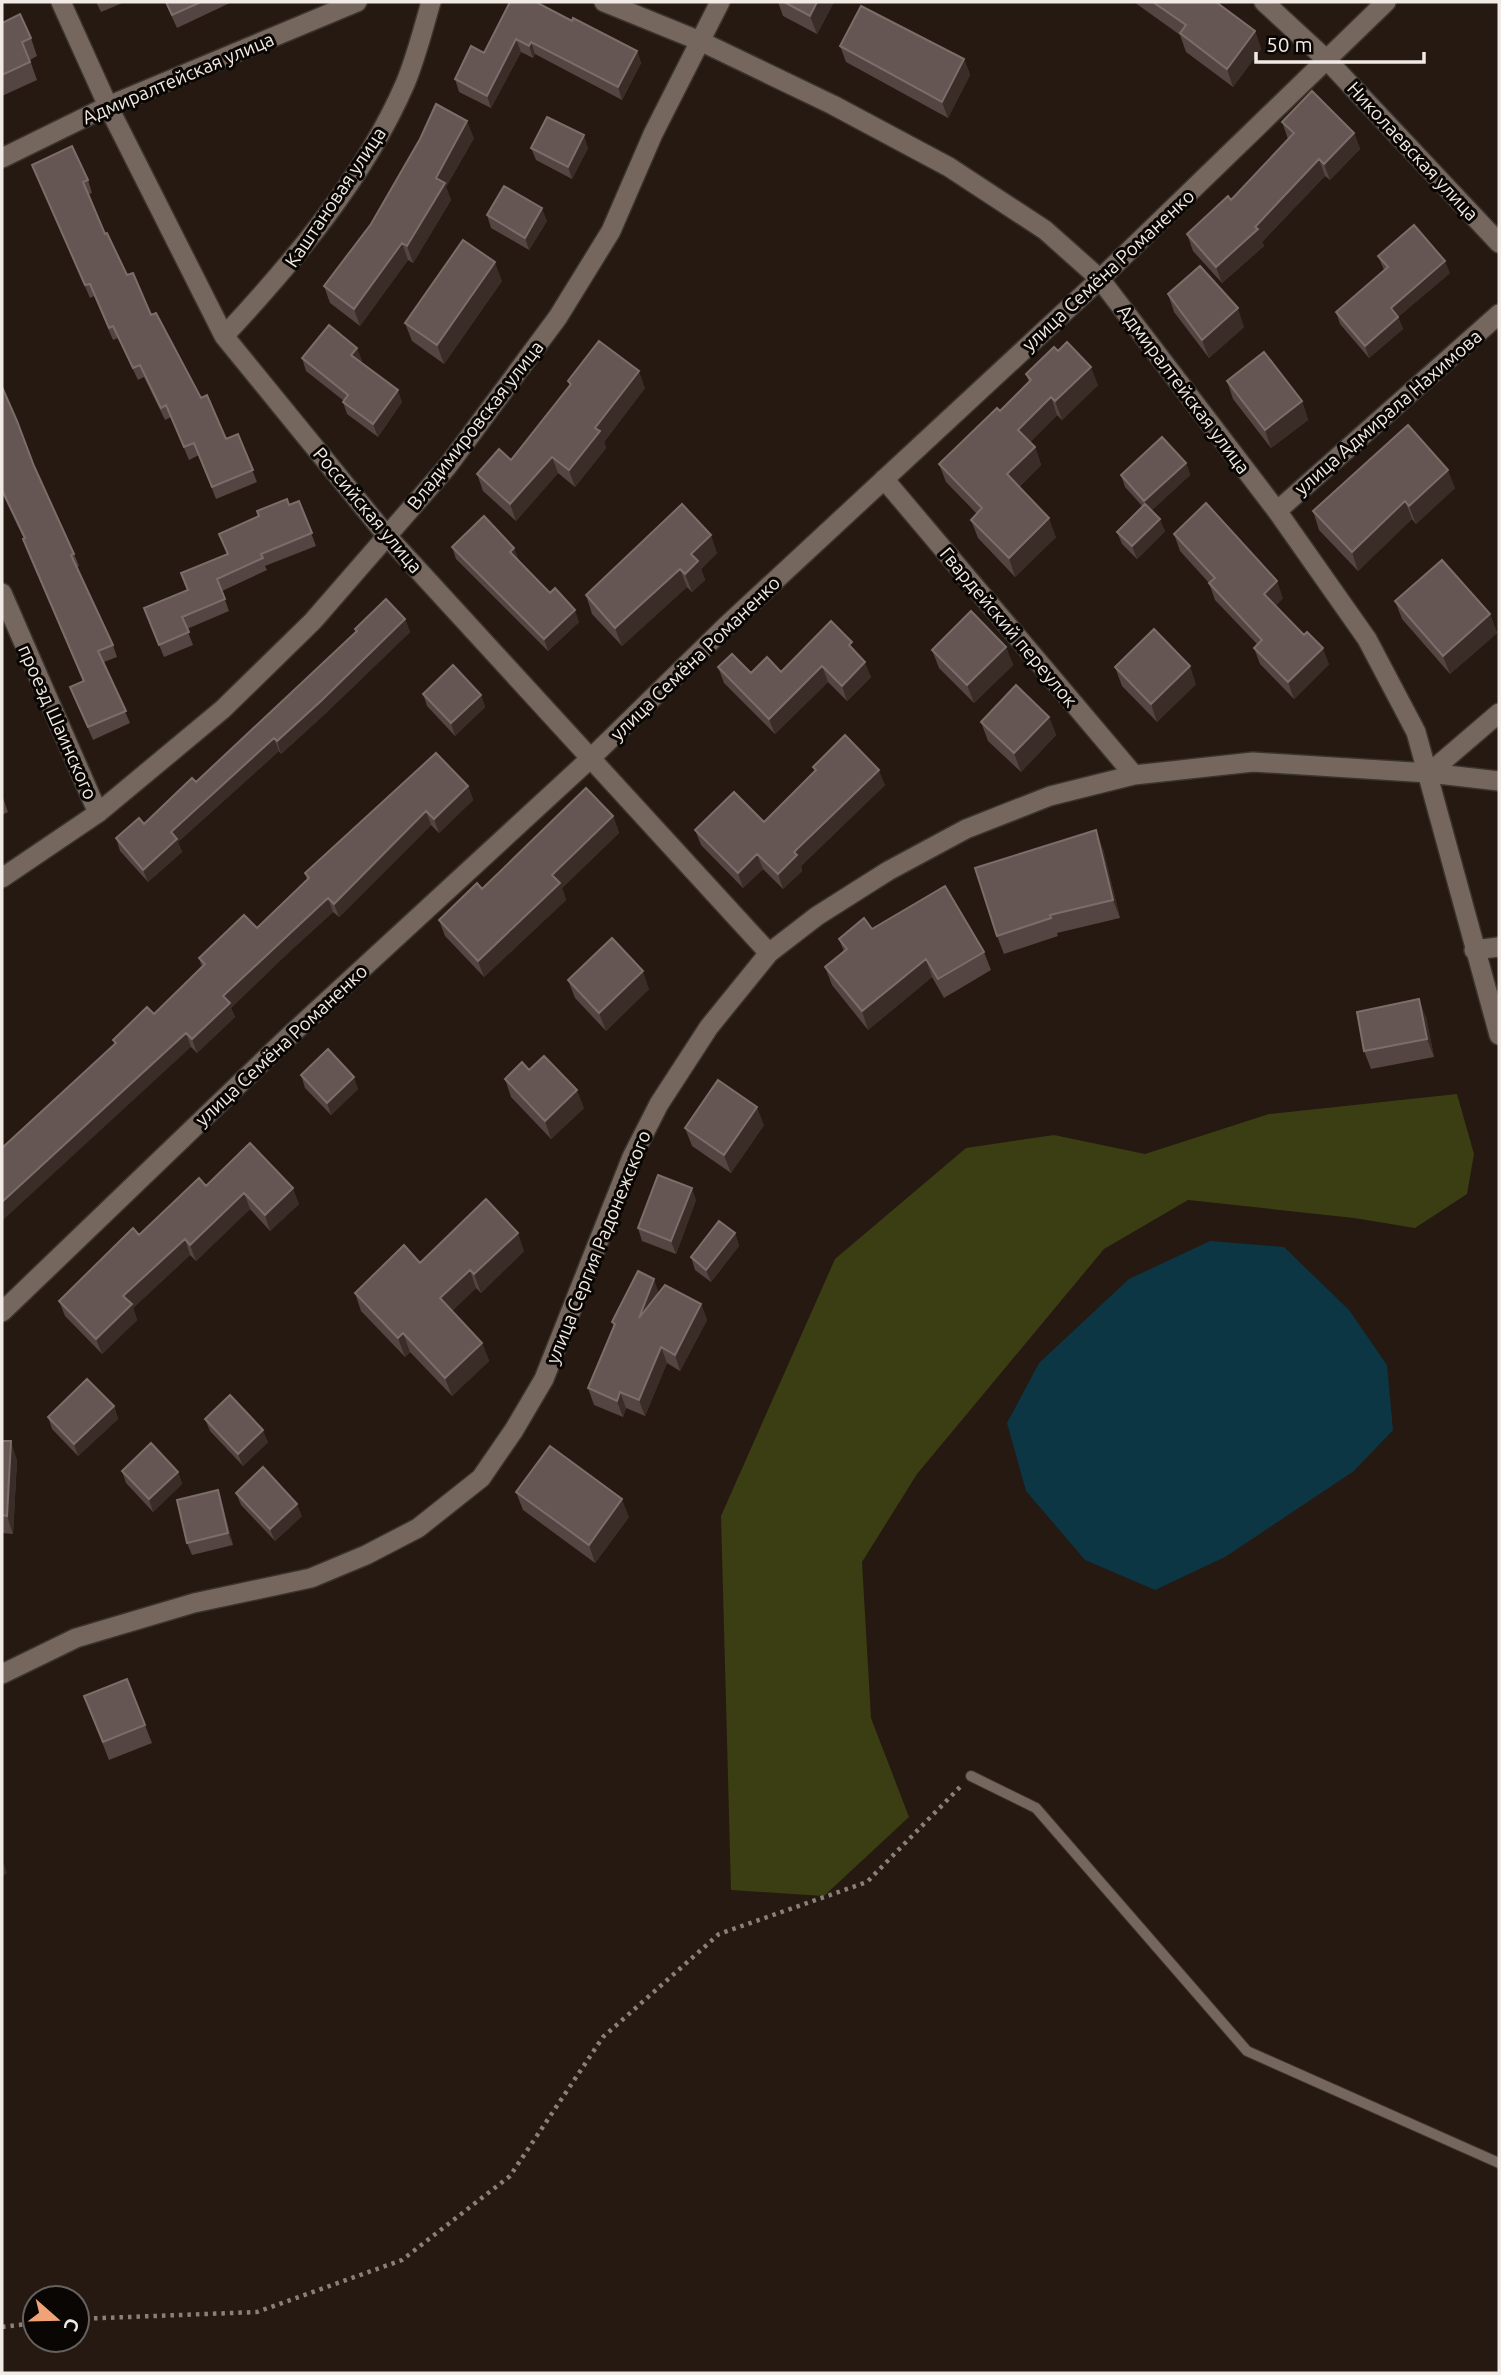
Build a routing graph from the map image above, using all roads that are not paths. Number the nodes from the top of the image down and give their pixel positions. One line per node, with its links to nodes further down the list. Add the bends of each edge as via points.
1 (61, 2): 10 (street, Российская улица)
2 (357, 2): 10 (street, Адмиралтейская улица)
3 (431, 2): 15 (street, Каштановая улица, via 406,82 376,144 282,274)
4 (604, 2): 8 (street, Адмиралтейская улица)
5 (720, 2): 8 (street, Владимировская улица)
6 (1264, 2): 9 (street, Николаевская улица)
7 (1386, 2): 9 (street, улица Семёна Романенко)
8 (700, 41): 13 (street, Адмиралтейская улица, via 949,167 1045,230); 18 (street, Владимировская улица, via 611,231 558,317 447,467)
9 (1328, 61): 12 (street, Николаевская улица); 13 (street, улица Семёна Романенко)
10 (108, 106): 11 (street, Адмиралтейская улица); 15 (street, Российская улица)
11 (2, 158)
12 (1499, 243)
13 (1100, 279): 16 (street, улица Семёна Романенко); 17 (street, Адмиралтейская улица)
14 (1499, 314): 17 (street, улица Адмирала Нахимова)
15 (224, 336): 18 (street, Российская улица)
16 (884, 479): 21 (street, улица Семёна Романенко); 23 (street, Гвардейский переулок)
17 (1276, 511): 22 (street, Адмиралтейская улица, via 1367,639 1416,732)
18 (387, 536): 21 (street, Российская улица); 25 (street, Владимировская улица, via 313,621 223,709)
19 (2, 593): 25 (street, проезд Шаинского)
20 (1499, 713): 22 (street)
21 (592, 757): 29 (street, Российская улица); 31 (street, улица Семёна Романенко, via 287,1038)
22 (1429, 773): 23 (street, улица Сергия Радонежского, via 1253,762); 24 (street, улица Сергия Радонежского); 28 (street, Адмиралтейская улица)
23 (1134, 775): 29 (street, улица Сергия Радонежского, via 1049,796 966,829 837,903)
24 (1499, 782)
25 (98, 813): 26 (street, Владимировская улица)
26 (2, 878)
27 (1499, 947): 28 (street)
28 (1474, 950): 30 (street, Адмиралтейская улица)
29 (769, 953): 32 (street, улица Сергия Радонежского, via 709,1027 659,1104 632,1157 544,1379 481,1478 418,1528 311,1578 194,1604 76,1638)
30 (1499, 1035)
31 (2, 1312)
32 (2, 1674)
33 (971, 1776): 34 (lane, via 1036,1808 1247,2051)
34 (1499, 2163)

